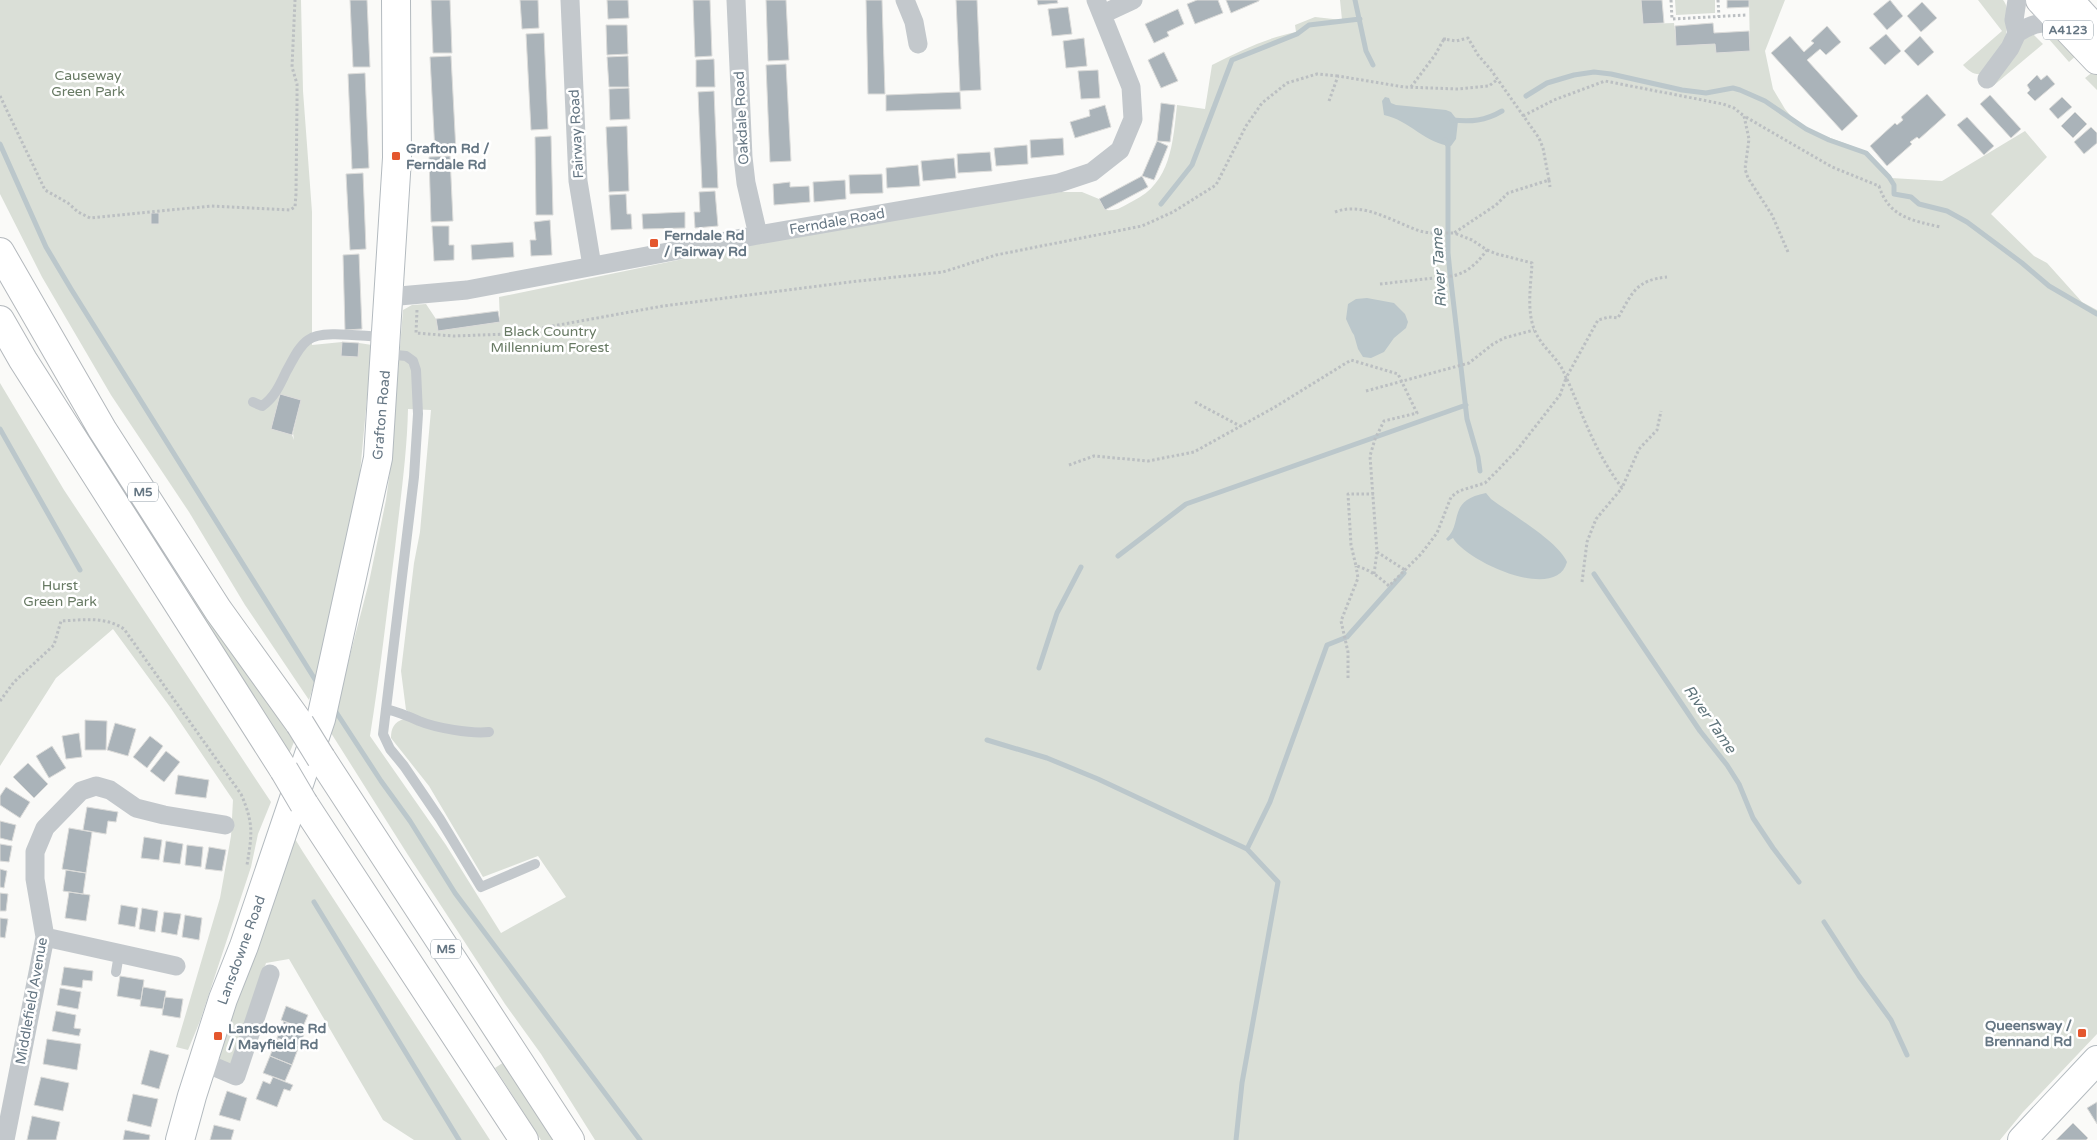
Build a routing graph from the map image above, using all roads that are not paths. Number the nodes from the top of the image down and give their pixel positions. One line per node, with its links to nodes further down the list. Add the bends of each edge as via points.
1 (396, 0): 19 (main road, Grafton Road, via 397,158)
2 (570, 0): 18 (street, Fairway Road, via 578,181)
3 (736, 0): 16 (street, Oakdale Road, via 743,157)
4 (905, 0): 13 (street)
5 (1133, 0): 9 (street)
6 (2017, 0): 12 (street, via 2014,20)
7 (2040, 0): 11 (main road, A4123)
8 (2069, 0): 10 (main road, A4123)
9 (1099, 7): 16 (street, Ferndale Road, via 1131,87 1133,119 1120,150 1092,172 1059,182)
10 (2097, 31)
11 (2070, 32): 12 (street, via 2044,22 2030,25); 14 (main road, A4123)
12 (2017, 33): 15 (street)
13 (918, 44)
14 (2097, 60)
15 (1987, 79)
16 (758, 235): 18 (street, Ferndale Road)
17 (0, 252): 36 (main road, M5, bridge, via 102,429 218,610 300,724)
18 (592, 266): 19 (street, Ferndale Road, via 467,290)
19 (388, 297): 21 (main road, Grafton Road)
20 (0, 320): 25 (main road, M5, bridge, via 284,770)
21 (387, 346): 22 (lane, via 344,335 308,339 270,401 262,406); 23 (lane, via 413,361 418,390 414,477); 25 (main road, Grafton Road, via 378,458 321,719)
22 (253, 402)
23 (386, 709): 24 (lane, via 431,725); 27 (lane, via 383,734 390,749 440,819 481,887)
24 (489, 732)
25 (296, 811): 32 (main road, Lansdowne Road, via 223,999); 35 (main road, M5)
26 (225, 825): 28 (street, Middlefield Avenue, via 136,808 110,790 96,786 81,791 45,828 35,852 35,879)
27 (535, 864)
28 (45, 937): 29 (street, via 118,963); 33 (street, Middlefield Avenue)
29 (176, 966)
30 (270, 974): 32 (street, via 236,1076)
31 (2097, 1060): 37 (main road)
32 (203, 1062): 34 (main road, Lansdowne Road)
33 (5, 1140)
34 (180, 1140)
35 (524, 1140)
36 (570, 1140)
37 (2022, 1140)

